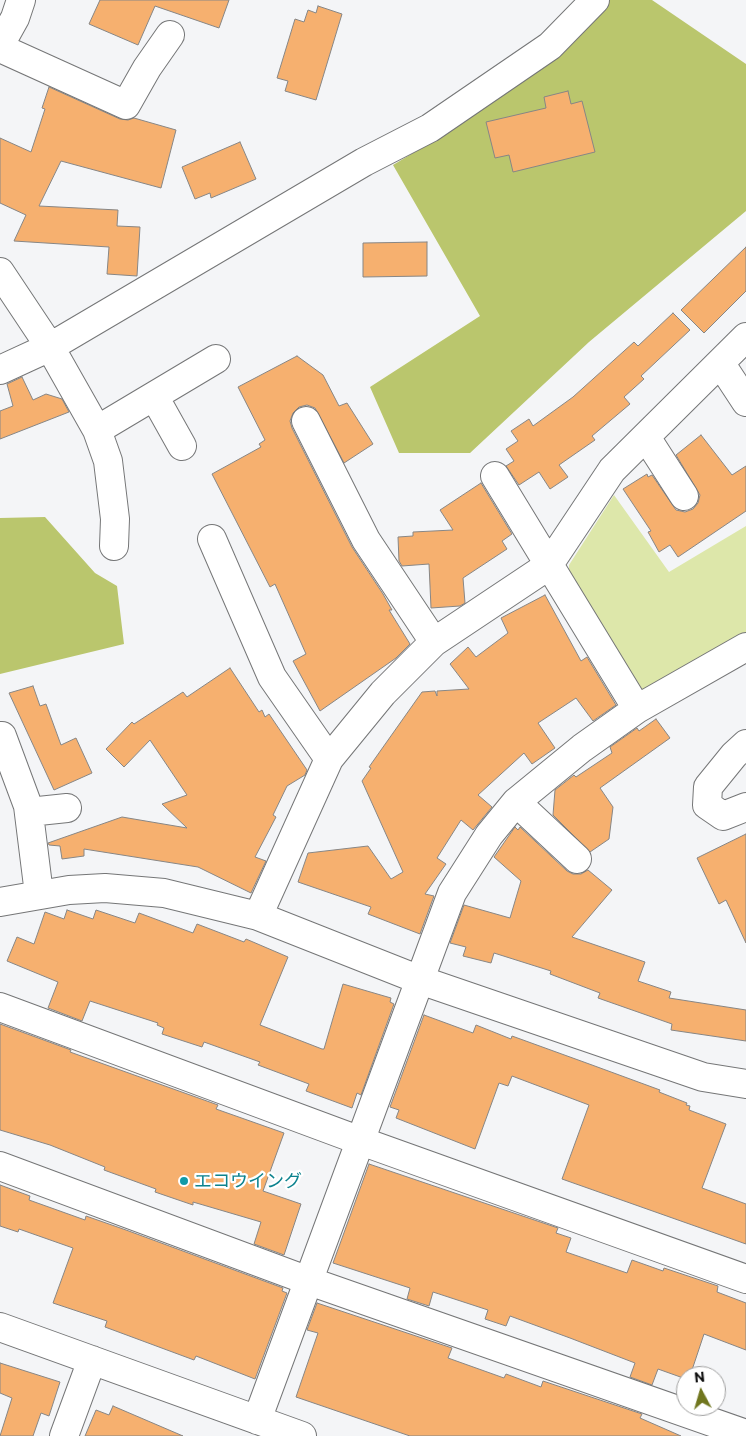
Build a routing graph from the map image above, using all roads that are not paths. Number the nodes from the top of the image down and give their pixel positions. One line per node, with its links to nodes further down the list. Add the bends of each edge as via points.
1 (21, 0): 4 (street)
2 (595, 0): 7 (street, via 550,46 430,128 364,162)
3 (170, 35): 4 (street, via 146,68 126,105)
4 (0, 46)
5 (0, 272): 7 (street)
6 (746, 337): 9 (street)
7 (50, 347): 10 (street); 14 (street)
8 (216, 359): 11 (street)
9 (721, 364): 12 (street); 15 (street)
10 (0, 370)
11 (154, 396): 14 (street); 16 (street)
12 (746, 402)
13 (306, 421): 22 (street, via 366,540)
14 (97, 430): 20 (street, via 108,461)
15 (646, 437): 18 (street); 21 (street, via 612,470)
16 (182, 446)
17 (495, 476): 21 (street)
18 (684, 496)
19 (212, 539): 27 (street, via 272,677)
20 (114, 546)
21 (548, 566): 22 (street); 24 (street)
22 (434, 642): 27 (street, via 383,693)
23 (746, 647): 24 (street)
24 (637, 709): 28 (street, via 582,748)
25 (2, 736): 31 (street)
26 (746, 744): 29 (street, via 708,787 707,805 724,816)
27 (329, 759): 35 (street)
28 (516, 802): 32 (street); 36 (street, via 489,835 452,893)
29 (746, 807)
30 (67, 808): 31 (street)
31 (29, 812): 33 (street)
32 (577, 859)
33 (39, 894): 34 (street); 35 (street, via 105,888 164,893)
34 (0, 902)
35 (258, 916): 36 (street)
36 (420, 980): 38 (street, via 703,1077); 39 (street)
37 (0, 1007): 39 (street)
38 (746, 1084)
39 (360, 1141): 41 (street); 42 (street)
40 (0, 1166): 42 (street)
41 (746, 1279)
42 (309, 1281): 45 (street); 46 (street)
43 (0, 1327): 44 (street)
44 (92, 1360): 45 (street); 47 (street)
45 (257, 1420): 48 (street)
46 (746, 1434)
47 (64, 1436)
48 (302, 1436)

